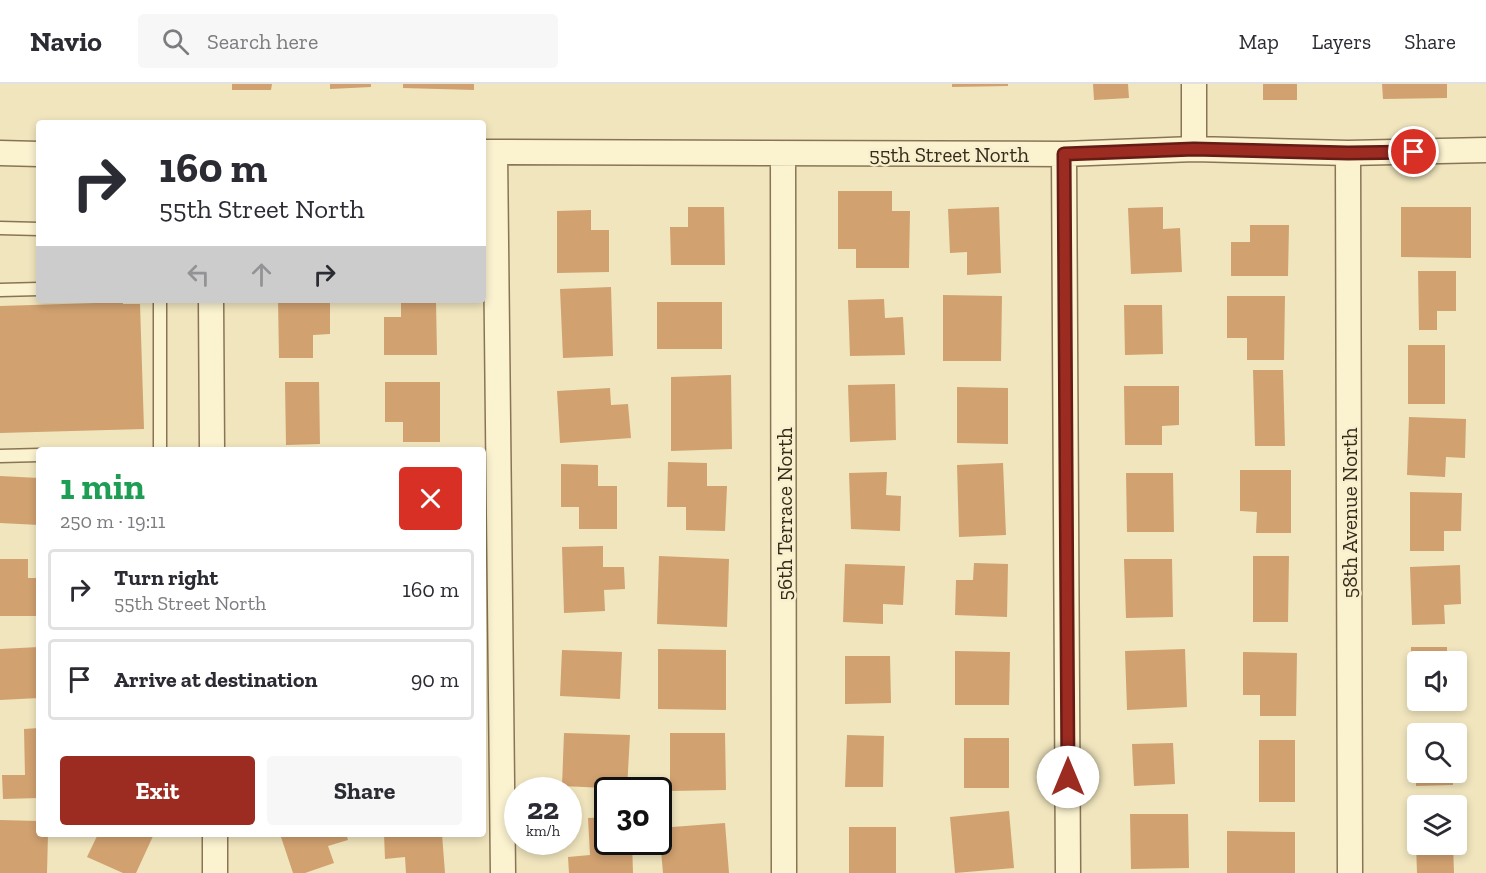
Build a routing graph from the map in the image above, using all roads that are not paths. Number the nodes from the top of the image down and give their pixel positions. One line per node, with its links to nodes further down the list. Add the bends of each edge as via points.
1 (1194, 84): 2 (street)
2 (1194, 149): 6 (street, 55th Street North); 9 (street, 55th Street North)
3 (1486, 150): 6 (street, 55th Street North)
4 (489, 152): 8 (street, 55th Street North); 22 (street)
5 (0, 153): 7 (street)
6 (1348, 153): 25 (street, 58th Avenue North)
7 (36, 154)
8 (783, 154): 9 (street, 55th Street North); 23 (street, 56th Terrace North)
9 (1064, 154): 24 (street)
10 (0, 228): 11 (lane)
11 (36, 229)
12 (36, 289): 13 (lane)
13 (0, 290)
14 (160, 303): 16 (lane)
15 (212, 303): 17 (street)
16 (160, 447)
17 (212, 447)
18 (36, 455): 19 (lane)
19 (0, 456)
20 (214, 837): 21 (street)
21 (215, 873)
22 (503, 873)
23 (784, 873)
24 (1068, 873)
25 (1350, 873)

